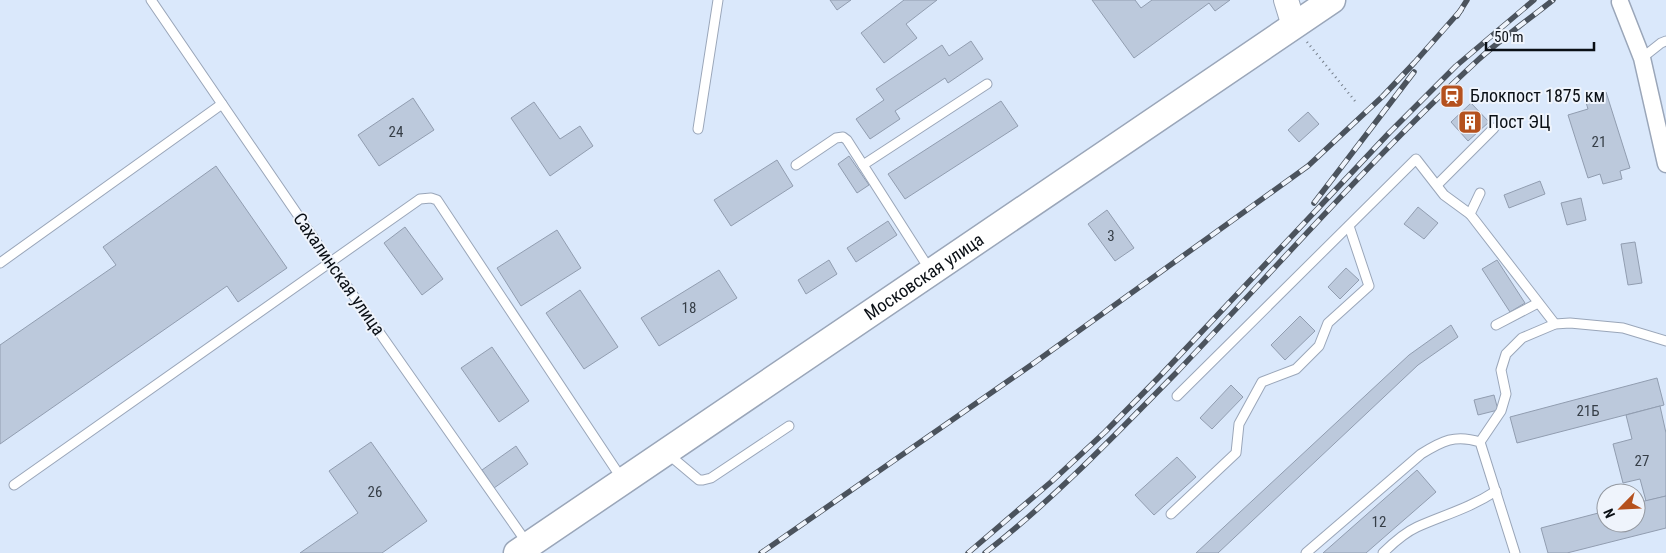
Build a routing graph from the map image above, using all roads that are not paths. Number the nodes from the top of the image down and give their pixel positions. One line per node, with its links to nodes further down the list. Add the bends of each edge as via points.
1 (151, 0): 10 (lane, Сахалинская улица)
2 (718, 0): 12 (lane)
3 (1286, 0): 6 (main road)
4 (1332, 0): 6 (main road, Московская улица)
5 (1620, 2): 8 (street)
6 (1294, 26): 22 (main road, Московская улица)
7 (1666, 41): 8 (lane)
8 (1642, 58): 13 (street)
9 (987, 84): 15 (lane)
10 (222, 104): 20 (lane, Сахалинская улица); 21 (lane)
11 (1494, 128): 16 (lane)
12 (698, 129)
13 (1666, 164)
14 (796, 165): 15 (lane, via 836,138 843,137)
15 (863, 165): 22 (lane)
16 (1437, 185): 18 (lane); 19 (lane, via 1416,160)
17 (1480, 193): 18 (lane)
18 (1470, 214): 23 (lane)
19 (1349, 226): 27 (lane); 34 (lane, via 1369,286 1328,323 1319,346 1296,369 1262,382 1239,424 1236,453)
20 (330, 262): 31 (lane, via 420,200 438,200); 32 (lane); 35 (lane, Сахалинская улица)
21 (0, 264)
22 (931, 272): 30 (main road, Московская улица)
23 (1538, 303): 24 (lane); 25 (lane)
24 (1555, 324): 26 (lane, via 1623,328); 29 (lane, via 1522,338 1506,354 1502,370 1506,394 1501,411)
25 (1496, 325)
26 (1666, 341)
27 (1177, 396)
28 (789, 426): 30 (lane, via 712,478 703,480)
29 (1480, 442): 33 (lane); 36 (lane, via 1468,438 1452,439 1420,454)
30 (666, 452): 31 (main road, Московская улица)
31 (623, 481): 35 (main road, Московская улица)
32 (14, 485)
33 (1496, 491): 37 (lane, via 1404,534); 38 (lane)
34 (1170, 514)
35 (523, 549)
36 (1306, 553)
37 (1382, 553)
38 (1515, 553)

